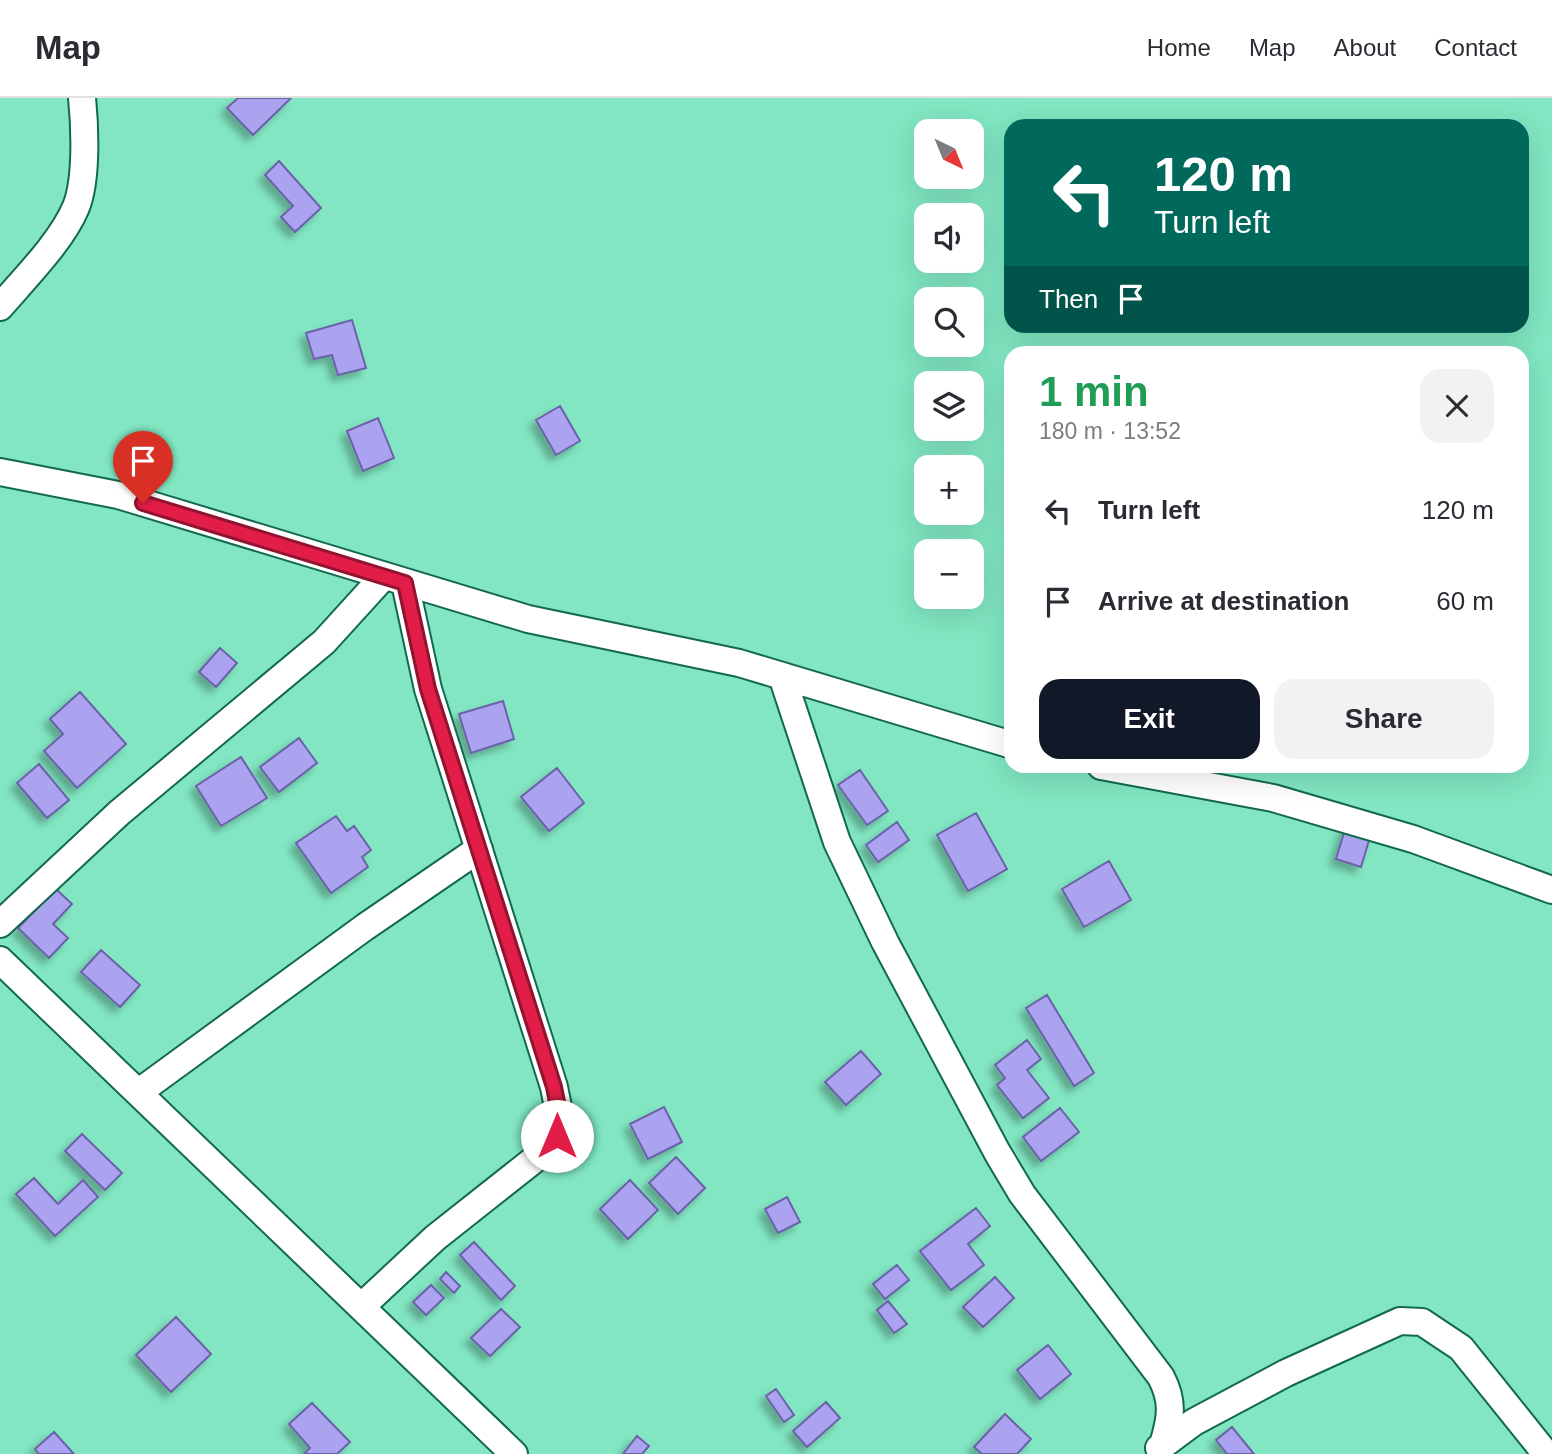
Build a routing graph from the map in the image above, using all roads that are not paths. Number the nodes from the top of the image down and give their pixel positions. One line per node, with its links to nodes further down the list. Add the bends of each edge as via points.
1 (82, 98): 2 (street, via 86,136 77,206)
2 (0, 307)
3 (0, 472): 4 (street, via 118,495)
4 (394, 579): 5 (street, via 528,619 714,657); 8 (street); 10 (street, via 119,813)
5 (782, 676): 6 (street); 14 (street, via 837,842 997,1152 1021,1194 1171,1396 1171,1417)
6 (1004, 743)
7 (1139, 773): 9 (street, via 1273,798 1413,839)
8 (479, 849): 12 (street); 13 (street, via 561,1122 557,1136 540,1155 435,1238)
9 (1552, 890)
10 (0, 924)
11 (0, 960): 12 (street)
12 (139, 1092): 13 (street)
13 (360, 1307): 15 (street)
14 (1157, 1449): 16 (street, via 1195,1422 1286,1373 1400,1321 1422,1322 1461,1348)
15 (514, 1454)
16 (1546, 1454)

